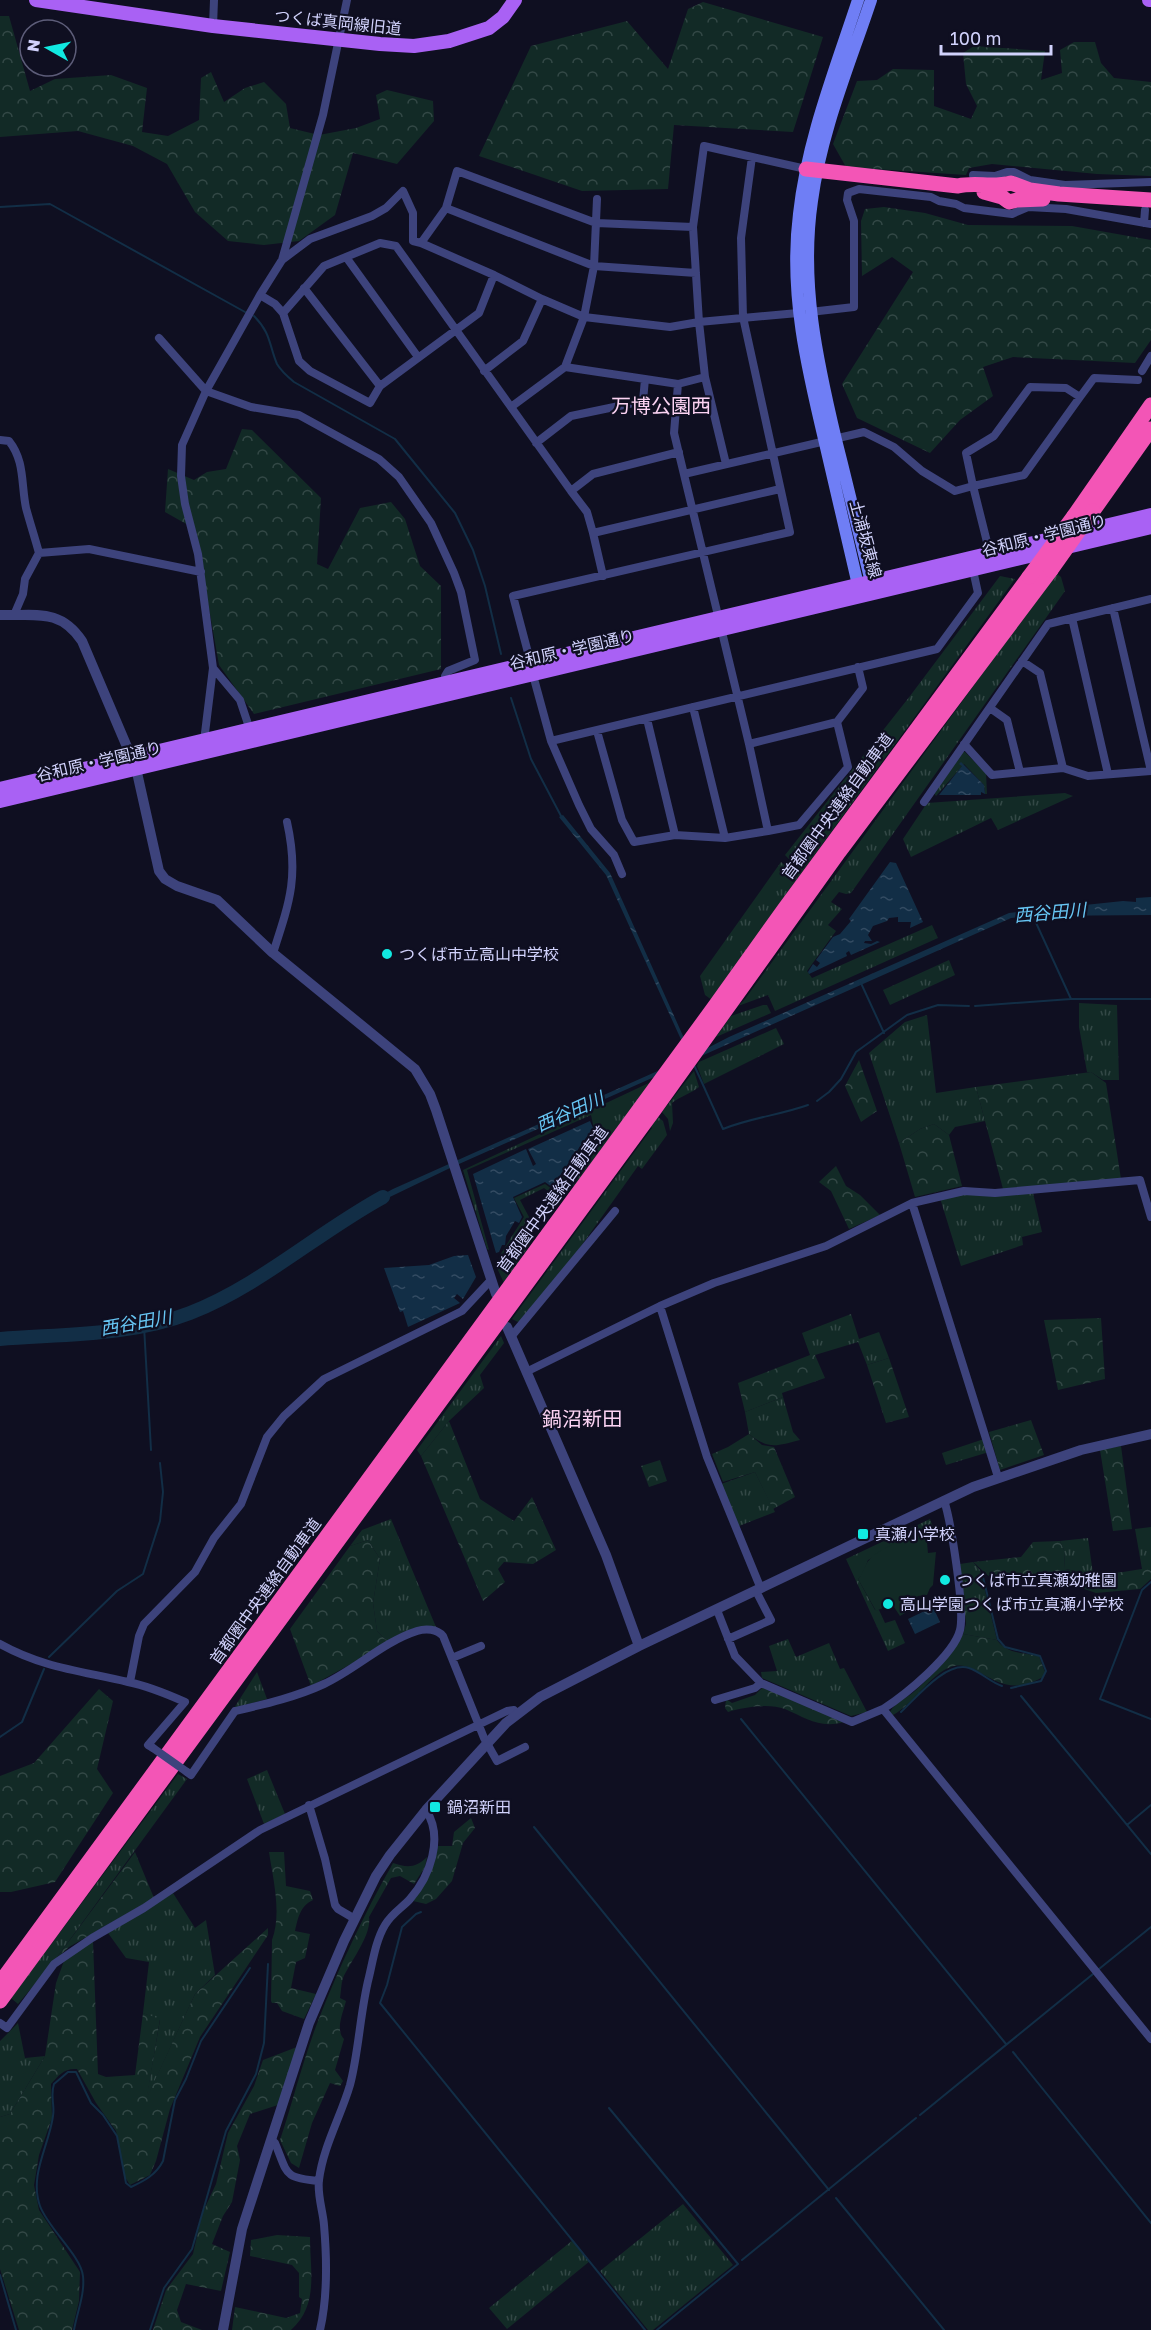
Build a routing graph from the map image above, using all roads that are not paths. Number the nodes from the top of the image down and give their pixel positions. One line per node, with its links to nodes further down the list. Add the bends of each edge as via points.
1 (36, 0): 7 (main road, つくば真岡線旧道)
2 (214, 0): 7 (street)
3 (347, 0): 8 (street)
4 (515, 0): 8 (main road, つくば真岡線旧道, via 489,28 431,45)
5 (858, 0): 10 (main road, 土浦坂東線, via 817,126)
6 (871, 0): 10 (main road, 土浦坂東線)
7 (213, 26): 8 (main road, つくば真岡線旧道)
8 (338, 40): 21 (street, via 323,115)
9 (753, 157): 10 (street); 18 (street, via 704,146); 31 (street, via 741,238)
10 (812, 170): 14 (highway, via 958,186 1009,202 1059,198); 28 (main road, 土浦坂東線)
11 (973, 175): 12 (street, via 1014,172 1030,180 1065,185)
12 (1149, 182): 14 (street)
13 (597, 199): 16 (street)
14 (1148, 202): 17 (street)
15 (446, 208): 16 (street, via 457,171); 19 (street); 22 (street)
16 (596, 223): 18 (street); 22 (street)
17 (1148, 224): 28 (street, via 1066,209 1028,207 1012,214 964,208 931,196 859,189 848,194 847,200 854,220 854,307)
18 (693, 227): 23 (street)
19 (421, 243): 21 (street, via 413,241 413,213 403,191 372,216 310,239); 24 (street)
20 (346, 257): 25 (street, via 324,266); 33 (street, via 380,243 396,246); 36 (street)
21 (282, 260): 26 (street)
22 (594, 266): 23 (street); 30 (street)
23 (696, 273): 32 (street)
24 (494, 275): 27 (street); 33 (street, via 479,313)
25 (304, 288): 29 (street); 42 (street)
26 (260, 295): 29 (street); 43 (street)
27 (542, 299): 30 (street); 38 (street, via 523,341)
28 (804, 312): 31 (street); 50 (main road, 土浦坂東線, via 816,355)
29 (283, 314): 42 (street, via 299,361 310,371 370,403)
30 (584, 317): 32 (street, via 670,327); 37 (street)
31 (742, 317): 32 (street); 53 (street)
32 (699, 322): 39 (street)
33 (456, 332): 36 (street); 38 (street)
34 (159, 338): 43 (street)
35 (1151, 356): 44 (street, via 1140,375 1094,378)
36 (418, 357): 42 (street)
37 (565, 367): 40 (street); 47 (street)
38 (484, 371): 47 (street)
39 (705, 377): 41 (street); 54 (street)
40 (645, 379): 41 (street); 51 (street, via 643,401 571,416)
41 (678, 384): 52 (street, via 674,433)
42 (380, 387)
43 (206, 390): 68 (street, via 182,445 181,476); 81 (street, via 251,407 299,415 379,459 399,477 431,523 461,592 475,660 448,671)
44 (1080, 397): 56 (street, via 1024,475); 56 (street, via 1066,388 1030,387 994,436 966,453)
45 (1151, 399): 59 (highway)
46 (1151, 405): 59 (highway, 首都圏中央連絡自動車道)
47 (511, 407): 51 (street)
48 (1151, 429): 137 (highway, 首都圏中央連絡自動車道, bridge)
49 (0, 440): 65 (street, via 9,441 22,468 26,506)
50 (830, 440): 53 (street); 56 (street, via 864,432 894,447 922,471 955,491); 70 (main road, 土浦坂東線)
51 (536, 442): 58 (street)
52 (679, 452): 55 (street); 58 (street, via 593,474)
53 (772, 452): 54 (street); 57 (street)
54 (726, 464): 55 (street)
55 (684, 474): 60 (street)
56 (973, 486): 66 (street)
57 (780, 489): 60 (street); 64 (street, via 790,532)
58 (571, 490): 63 (street, via 587,512)
59 (1088, 496): 136 (highway, 首都圏中央連絡自動車道, bridge)
60 (693, 509): 63 (street); 64 (street)
61 (1151, 515): 66 (main road, 谷和原・学園通り)
62 (1151, 527): 67 (main road, 谷和原・学園通り)
63 (593, 533): 69 (street)
64 (703, 552): 69 (street); 76 (street)
65 (39, 553): 68 (street, via 89,549); 74 (street, via 25,579)
66 (990, 554): 70 (main road, 谷和原・学園通り)
67 (972, 570): 70 (main road, 谷和原・学園通り); 78 (street, via 978,593 937,649)
68 (201, 572): 79 (street)
69 (603, 576): 80 (street, via 513,596)
70 (866, 587): 76 (main road, 谷和原・学園通り)
71 (1151, 599): 72 (street)
72 (1113, 609): 75 (street); 95 (street)
73 (0, 615): 74 (street)
74 (14, 615): 93 (street, via 50,616 64,620 75,631)
75 (1072, 618): 77 (street, via 1048,624); 97 (street)
76 (720, 624): 80 (main road, 谷和原・学園通り); 82 (street)
77 (1022, 661): 84 (street); 94 (street, via 1040,673)
78 (858, 667): 82 (street); 86 (street, via 863,688)
79 (213, 668): 87 (street, via 240,700); 89 (street)
80 (532, 669): 81 (main road, 谷和原・学園通り); 90 (street); 93 (main road, 谷和原・学園通り)
81 (447, 683): 87 (main road, 谷和原・学園通り)
82 (737, 696): 83 (street); 91 (street)
83 (693, 706): 85 (street); 104 (street)
84 (990, 708): 92 (street); 96 (street, via 1007,720)
85 (647, 718): 88 (street); 103 (street)
86 (837, 722): 91 (street); 102 (street, via 848,767 799,825)
87 (250, 730): 89 (main road, 谷和原・学園通り)
88 (597, 731): 90 (street); 103 (street, via 622,820 634,842)
89 (204, 741): 93 (main road, 谷和原・学園通り)
90 (551, 741): 105 (street, via 591,829 614,855)
91 (749, 744): 102 (street)
92 (964, 744): 96 (street, via 992,775); 100 (street)
93 (134, 763): 98 (main road, 谷和原・学園通り); 99 (main road, 谷和原・学園通り); 106 (street, via 159,871 177,886 217,900)
94 (1063, 768): 96 (street); 97 (street, via 1088,776)
95 (1151, 771): 97 (street)
96 (1020, 772)
97 (1108, 774)
98 (0, 789)
99 (0, 801)
100 (924, 802)
101 (287, 822): 106 (street, via 294,851 293,879 288,909)
102 (768, 831): 104 (street)
103 (675, 835): 104 (street)
104 (725, 838)
105 (622, 874)
106 (273, 953): 110 (street, via 415,1069 430,1094)
107 (912, 1203): 109 (street, via 964,1191 995,1193 1140,1180); 112 (street, via 826,1246); 116 (street)
108 (615, 1211): 113 (street)
109 (1151, 1217)
110 (491, 1280): 111 (street); 125 (street, via 462,1311 324,1378 284,1416 263,1443 241,1504 214,1538 195,1572 144,1624)
111 (496, 1294)
112 (660, 1305): 114 (street); 118 (street, via 707,1457)
113 (509, 1332): 114 (street)
114 (526, 1372): 123 (street, via 606,1555)
115 (1151, 1434): 116 (street, via 1081,1450)
116 (998, 1477): 117 (street)
117 (944, 1500): 118 (street); 128 (street, via 960,1629 948,1650 921,1680)
118 (759, 1590): 119 (street); 120 (street, via 771,1620)
119 (717, 1610): 120 (street); 123 (street)
120 (728, 1639): 126 (street, via 736,1657)
121 (0, 1644): 125 (street, via 43,1664)
122 (481, 1646): 124 (street)
123 (639, 1646): 129 (street)
124 (452, 1658): 125 (street, bridge, via 440,1633 419,1630 324,1683 269,1704 235,1711 191,1775 148,1745 185,1702); 130 (street)
125 (130, 1682)
126 (761, 1683): 127 (street); 128 (street, via 852,1722)
127 (715, 1700)
128 (883, 1709): 139 (street)
129 (517, 1713): 130 (street, via 507,1711); 131 (street)
130 (479, 1724): 131 (street); 133 (street)
131 (486, 1742): 132 (street, via 497,1761); 134 (street)
132 (525, 1747)
133 (309, 1805): 135 (street, via 335,1905); 138 (street, via 260,1830 70,1952 54,1964 7,2028)
134 (426, 1810): 135 (street, via 382,1866); 141 (street, via 435,1841 430,1864 417,1890 393,1913 380,1934 350,2085)
135 (355, 1919): 140 (street, via 309,2023)
136 (0, 1983)
137 (0, 2001)
138 (1, 2024)
139 (1151, 2039)
140 (271, 2140): 141 (street, via 288,2174); 142 (street, via 243,2229)
141 (319, 2181): 143 (street, via 326,2246)
142 (223, 2330)
143 (320, 2330)

